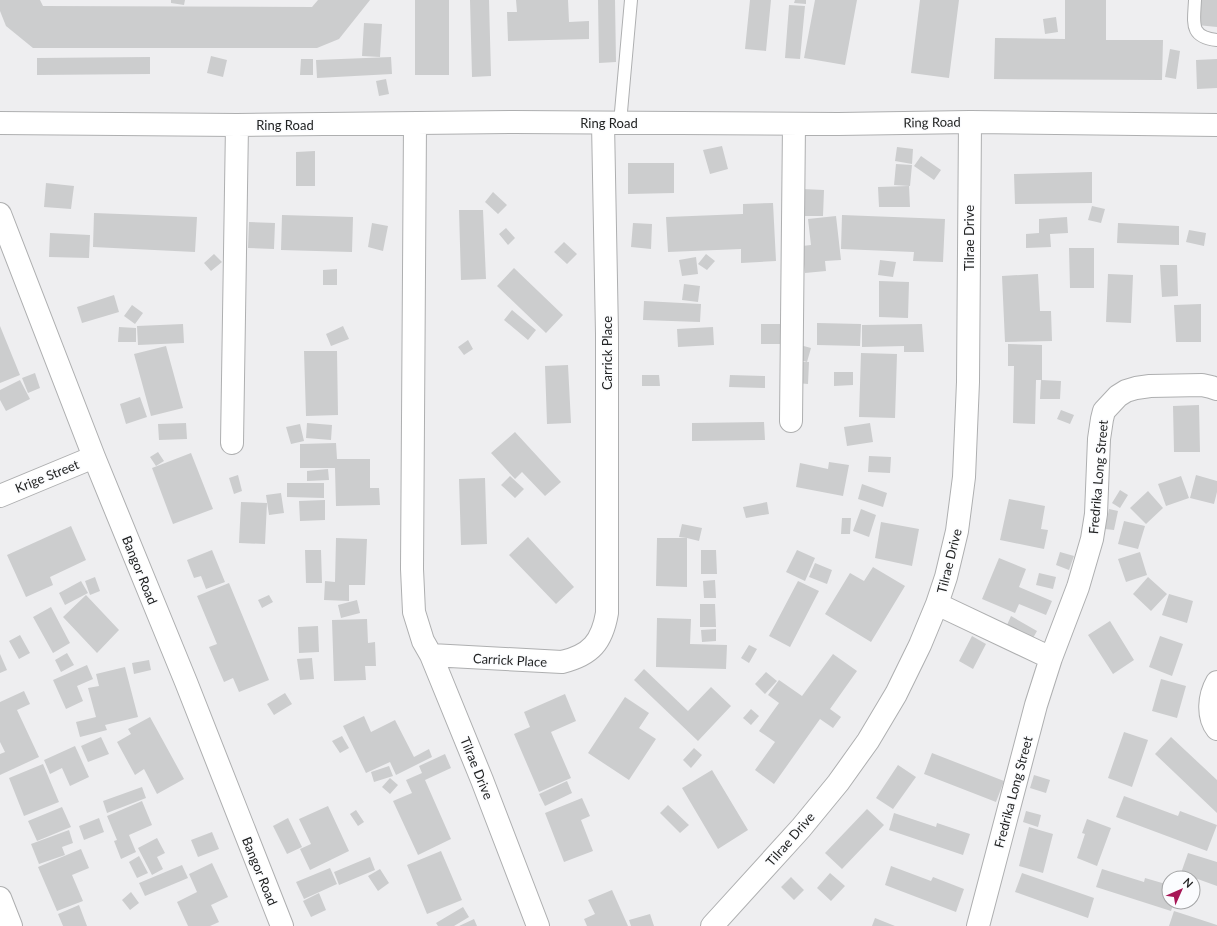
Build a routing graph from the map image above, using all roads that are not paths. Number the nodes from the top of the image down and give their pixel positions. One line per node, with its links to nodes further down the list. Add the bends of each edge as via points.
1 (631, 0): 6 (lane)
2 (1194, 0): 3 (lane, via 1196,31 1203,37)
3 (1217, 40)
4 (970, 122): 8 (street, Ring Road); 10 (street, Ring Road); 17 (street, Tilrae Drive, via 968,382 964,477 957,531)
5 (0, 123): 9 (street, Ring Road)
6 (612, 123): 7 (street, Ring Road); 8 (street, Ring Road); 18 (street, Carrick Place, via 607,358 608,613 605,626 593,646 576,659 562,662)
7 (415, 124): 9 (street, Ring Road); 18 (street, via 413,596 417,625)
8 (794, 124): 13 (street)
9 (237, 125): 14 (street)
10 (1217, 125)
11 (0, 214): 15 (street, Bangor Road)
12 (1217, 389): 19 (street, Fredrika Long Street, via 1202,385 1136,388 1118,396 1104,411 1099,439 1092,540 1078,587)
13 (791, 421)
14 (232, 443)
15 (94, 457): 16 (street, Krige Street); 24 (street, Bangor Road)
16 (0, 496)
17 (937, 604): 19 (street); 26 (street, Tilrae Drive, via 896,694 868,741 801,828)
18 (430, 655): 25 (street, Tilrae Drive, via 482,780)
19 (1051, 658): 27 (street, Fredrika Long Street, via 1036,705)
20 (1217, 682): 21 (street, via 1210,710)
21 (1217, 729)
22 (0, 898): 23 (street)
23 (11, 926)
24 (282, 926)
25 (538, 926)
26 (712, 926)
27 (978, 926)

